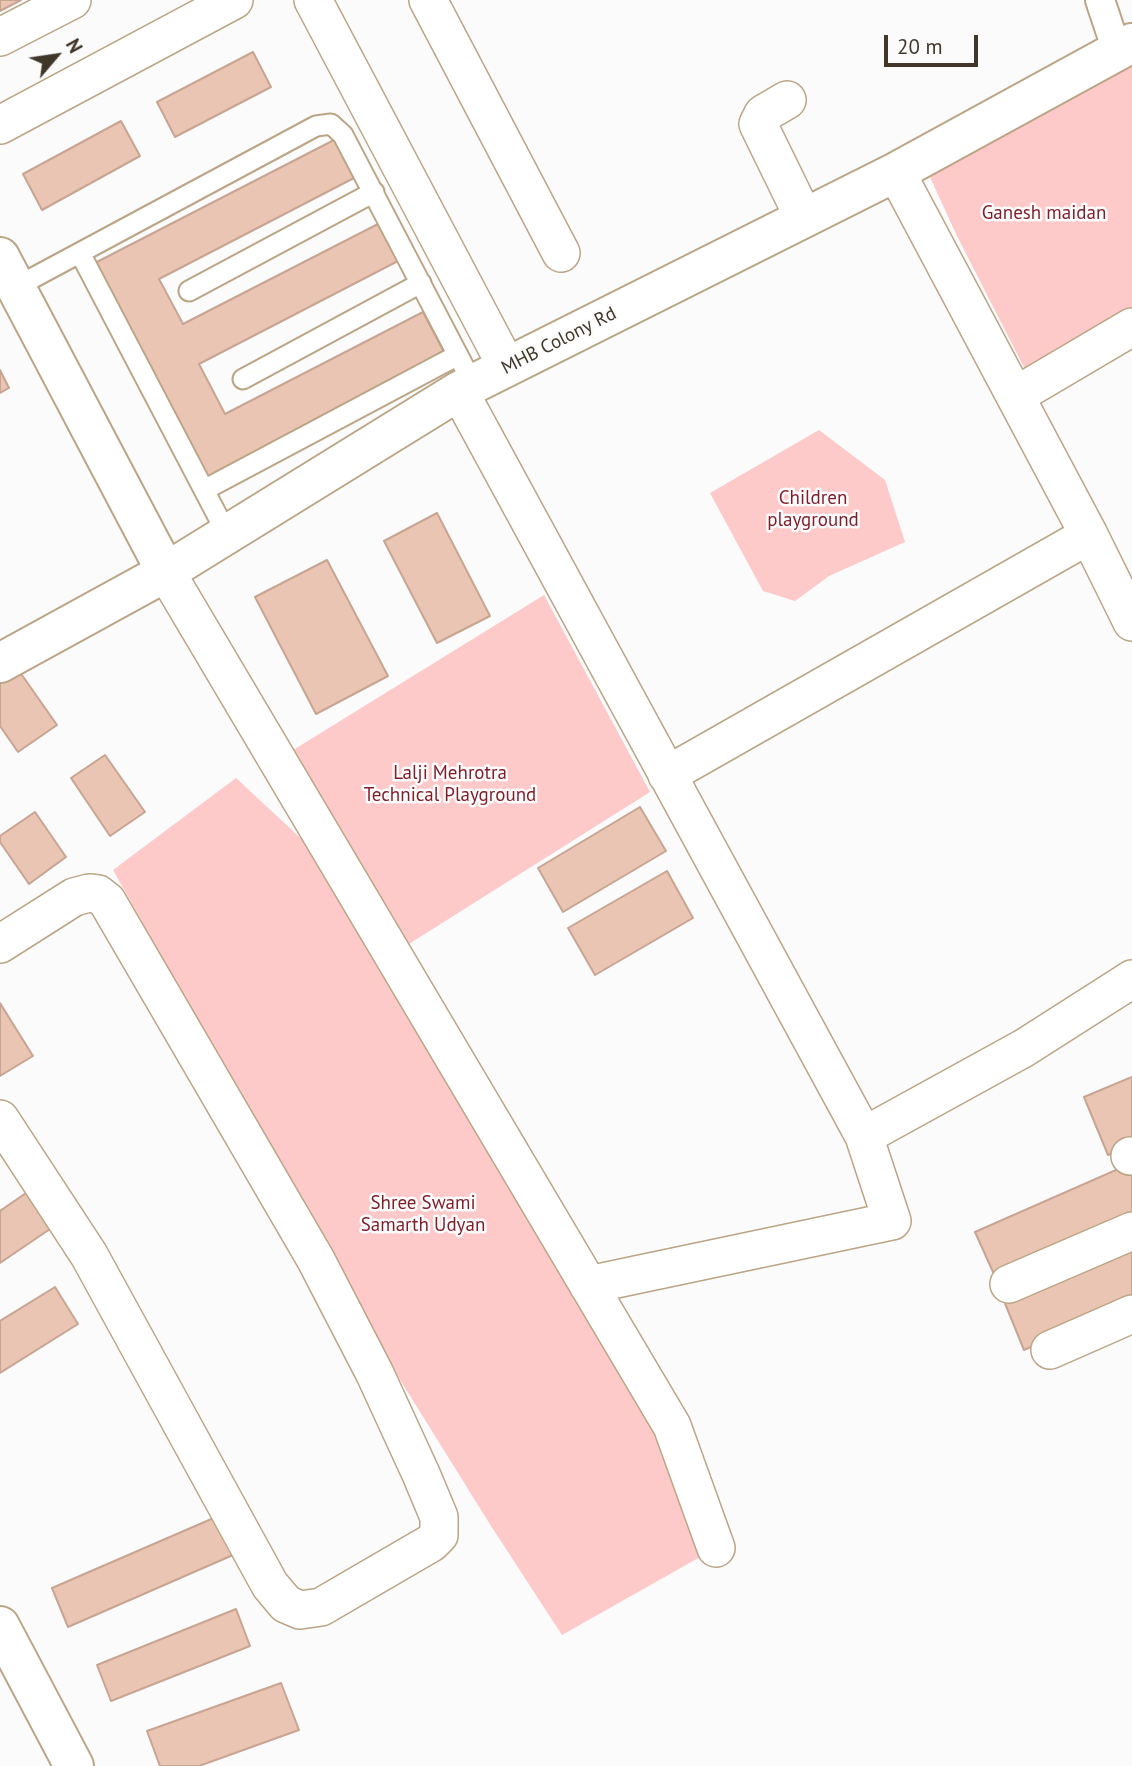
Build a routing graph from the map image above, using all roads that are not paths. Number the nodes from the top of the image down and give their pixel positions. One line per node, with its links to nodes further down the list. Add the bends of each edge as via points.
1 (72, 0): 7 (street)
2 (234, 0): 10 (street)
3 (313, 0): 20 (street)
4 (428, 0): 15 (street)
5 (1100, 0): 8 (street)
6 (1114, 0): 8 (street)
7 (0, 37)
8 (1127, 46): 11 (street, MHB Colony Rd)
9 (787, 100): 13 (street, via 763,114 758,124)
10 (0, 125)
11 (896, 172): 13 (street, MHB Colony Rd); 23 (street)
12 (374, 192): 14 (lane, via 344,135 324,124); 17 (lane); 18 (lane)
13 (804, 218): 20 (street, MHB Colony Rd)
14 (80, 253): 16 (lane); 24 (lane)
15 (561, 253)
16 (8, 272): 27 (street)
17 (421, 283): 21 (lane); 22 (lane)
18 (189, 291)
19 (1132, 327): 23 (street)
20 (507, 367): 21 (street, MHB Colony Rd)
21 (463, 377): 24 (lane); 25 (street, MHB Colony Rd); 30 (street)
22 (243, 379)
23 (1015, 396): 26 (street)
24 (204, 490): 25 (lane)
25 (227, 534): 27 (street, MHB Colony Rd)
26 (1089, 535): 28 (street); 30 (street)
27 (166, 572): 29 (street, MHB Colony Rd); 37 (street)
28 (1132, 622)
29 (0, 663)
30 (667, 775): 34 (street)
31 (0, 944): 33 (street, via 74,897 98,894 107,901 352,1328 421,1474 439,1517 439,1535 321,1607 300,1610 286,1604 270,1585 89,1255)
32 (1132, 979): 34 (street, via 1024,1048)
33 (0, 1119)
34 (864, 1136): 37 (street, via 892,1221)
35 (1132, 1231): 36 (street)
36 (1009, 1284)
37 (588, 1285): 40 (street, via 672,1426)
38 (1132, 1314): 39 (street)
39 (1050, 1350)
40 (716, 1548)
41 (0, 1626): 42 (street)
42 (74, 1766)

